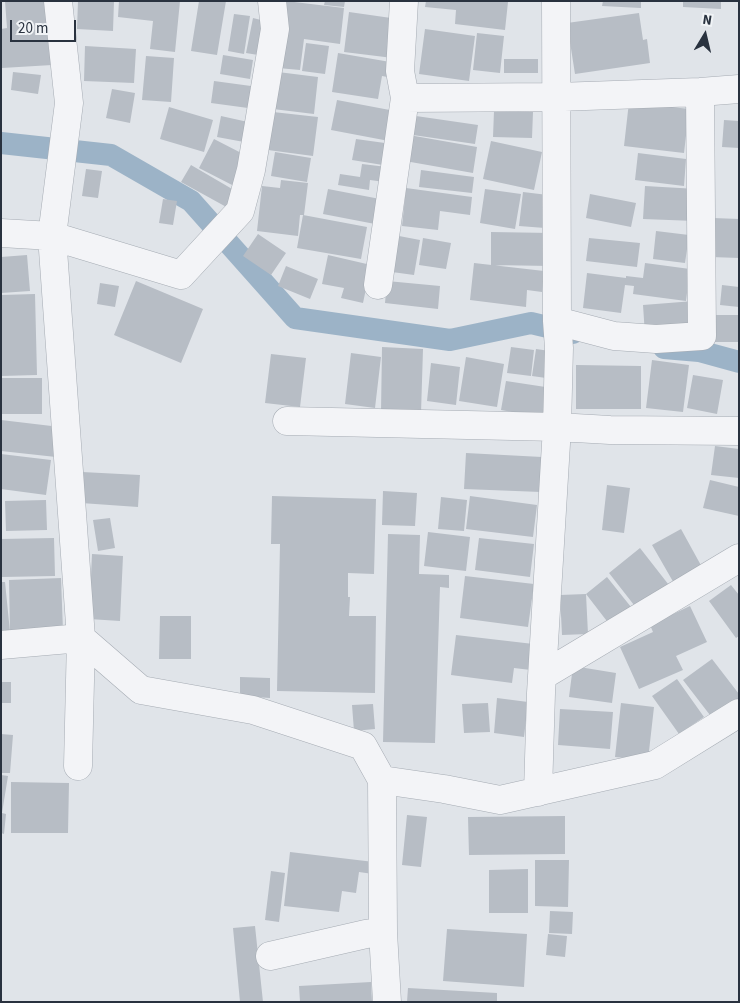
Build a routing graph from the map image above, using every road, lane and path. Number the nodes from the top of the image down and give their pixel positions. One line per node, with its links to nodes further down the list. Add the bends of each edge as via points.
1 (58, 1): 10 (street, via 69,103)
2 (272, 1): 10 (street, via 275,29 251,170 240,211 181,275)
3 (404, 1): 8 (street, via 400,71)
4 (556, 1): 7 (street)
5 (739, 89): 6 (street)
6 (700, 92): 7 (street); 12 (street, via 702,336 656,339)
7 (556, 97): 8 (street); 12 (street)
8 (405, 98): 11 (street)
9 (1, 233): 10 (street)
10 (52, 236): 17 (street)
11 (378, 285)
12 (558, 331): 14 (street)
13 (287, 421): 14 (street)
14 (557, 426): 15 (street, via 610,430); 19 (street)
15 (739, 431)
16 (739, 558): 19 (street)
17 (81, 638): 18 (street); 21 (street); 22 (street, via 140,690 253,710 363,746)
18 (1, 645)
19 (542, 676): 23 (street)
20 (739, 713): 23 (street, via 656,765)
21 (78, 766)
22 (382, 780): 23 (street, via 500,800); 24 (street)
23 (538, 792)
24 (383, 932): 25 (street); 26 (street)
25 (270, 956)
26 (387, 1002)

